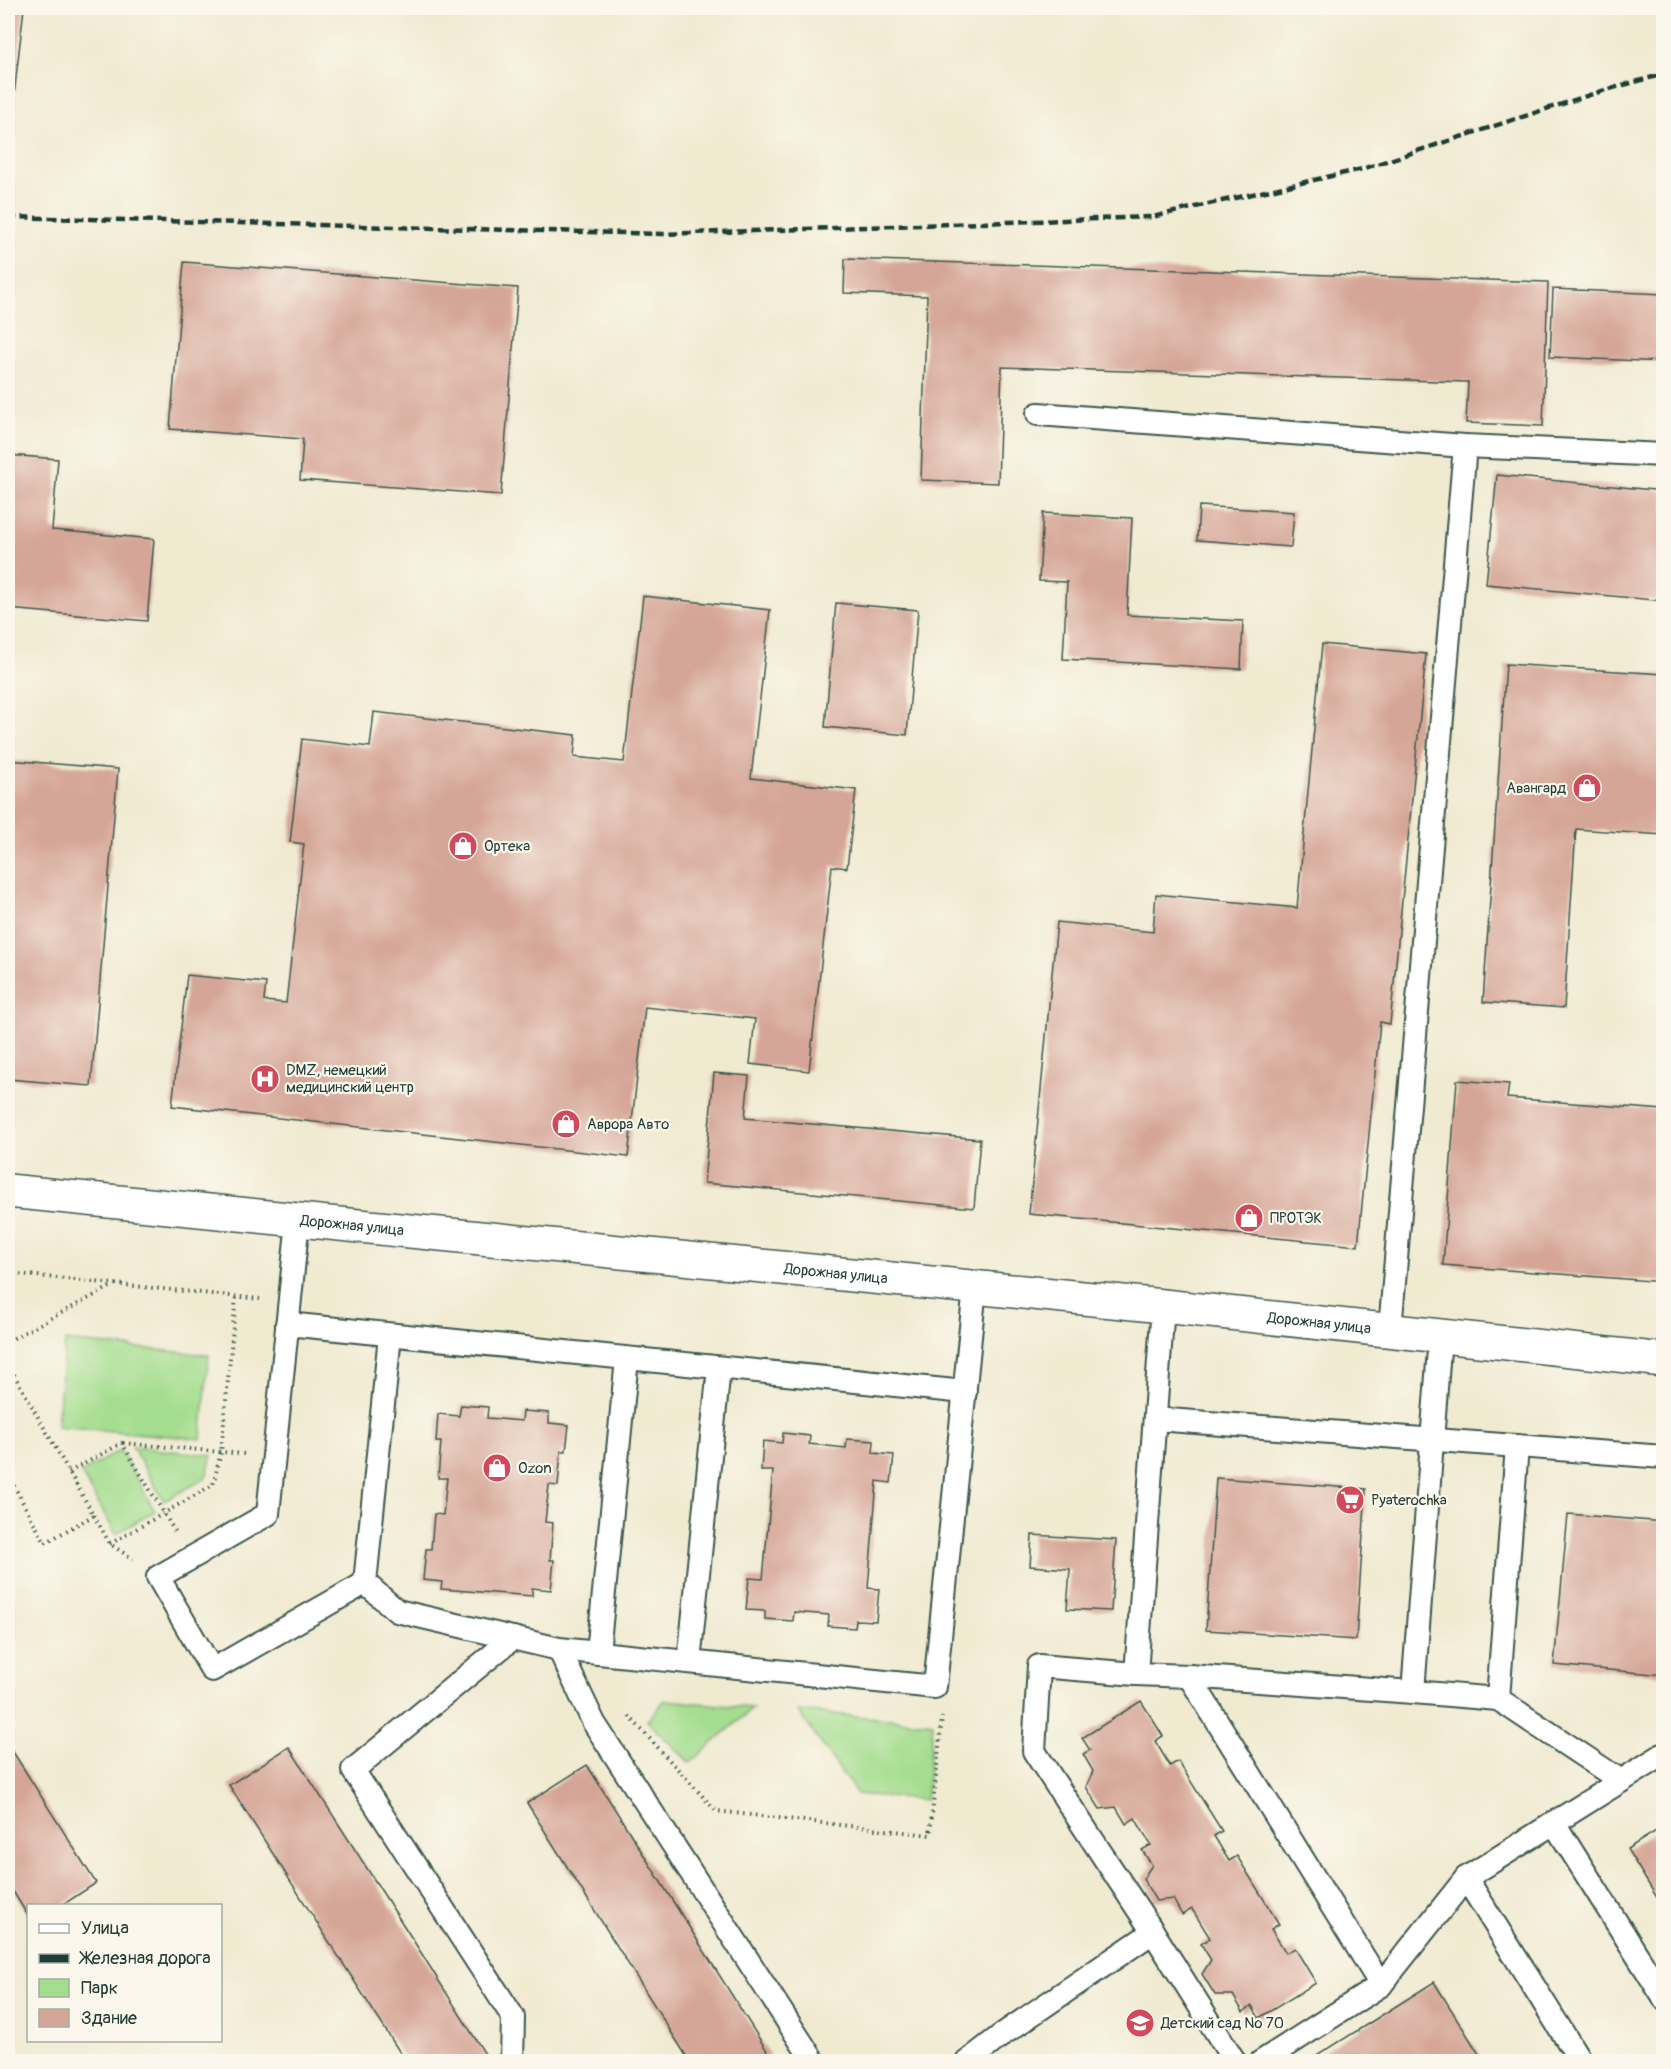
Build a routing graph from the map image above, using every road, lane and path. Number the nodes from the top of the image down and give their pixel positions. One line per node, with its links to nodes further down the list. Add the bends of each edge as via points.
1 (1038, 414): 2 (lane)
2 (1465, 446): 3 (lane); 12 (lane)
3 (1664, 455)
4 (8, 1191): 5 (street, Дорожная улица)
5 (298, 1220): 8 (street, Дорожная улица); 11 (lane)
6 (8, 1273): 7 (path)
7 (115, 1284): 9 (path); 15 (path)
8 (975, 1287): 10 (street, Дорожная улица); 20 (lane)
9 (236, 1297): 11 (path); 25 (path)
10 (1163, 1306): 12 (street, Дорожная улица); 21 (lane)
11 (288, 1313): 13 (lane); 26 (lane)
12 (1390, 1330): 14 (street, Дорожная улица)
13 (390, 1335): 16 (lane); 35 (lane)
14 (1440, 1336): 17 (street, Дорожная улица); 22 (lane)
15 (8, 1341)
16 (627, 1359): 19 (lane); 38 (lane)
17 (1664, 1360)
18 (8, 1364): 28 (path)
19 (719, 1368): 20 (lane); 39 (lane)
20 (964, 1392): 42 (lane)
21 (1155, 1419): 22 (lane); 40 (lane)
22 (1432, 1440): 24 (lane); 43 (lane)
23 (122, 1443): 25 (path); 28 (path); 30 (path)
24 (1517, 1446): 27 (lane); 44 (lane)
25 (221, 1452): 26 (path); 30 (path, via 213,1485)
26 (274, 1457): 33 (lane, via 268,1514)
27 (1664, 1457)
28 (69, 1472): 31 (path)
29 (8, 1475): 31 (path, via 45,1543)
30 (163, 1513): 32 (path); 33 (path)
31 (94, 1515): 32 (path)
32 (110, 1544): 34 (path)
33 (190, 1558): 34 (lane)
34 (158, 1577): 35 (lane, via 212,1670)
35 (364, 1583): 36 (lane, via 397,1611)
36 (513, 1638): 37 (lane); 53 (lane, via 353,1770 513,2017)
37 (559, 1649): 38 (lane); 54 (lane, via 594,1723)
38 (598, 1653): 39 (lane)
39 (689, 1662): 42 (lane)
40 (1136, 1674): 41 (lane); 50 (lane, via 1039,1666 1034,1751)
41 (1189, 1676): 43 (lane); 51 (lane)
42 (935, 1687): 45 (path, via 942,1714 930,1835 716,1810)
43 (1413, 1692): 44 (lane)
44 (1498, 1699): 47 (lane)
45 (624, 1711)
46 (1664, 1754): 47 (lane)
47 (1621, 1781): 48 (lane)
48 (1554, 1823): 49 (lane); 52 (lane)
49 (1466, 1878): 51 (lane); 58 (lane)
50 (1153, 1932): 55 (lane); 56 (lane)
51 (1380, 1984): 57 (lane)
52 (1664, 1998)
53 (512, 2061)
54 (813, 2061)
55 (968, 2061)
56 (1234, 2061)
57 (1261, 2061)
58 (1581, 2061)

